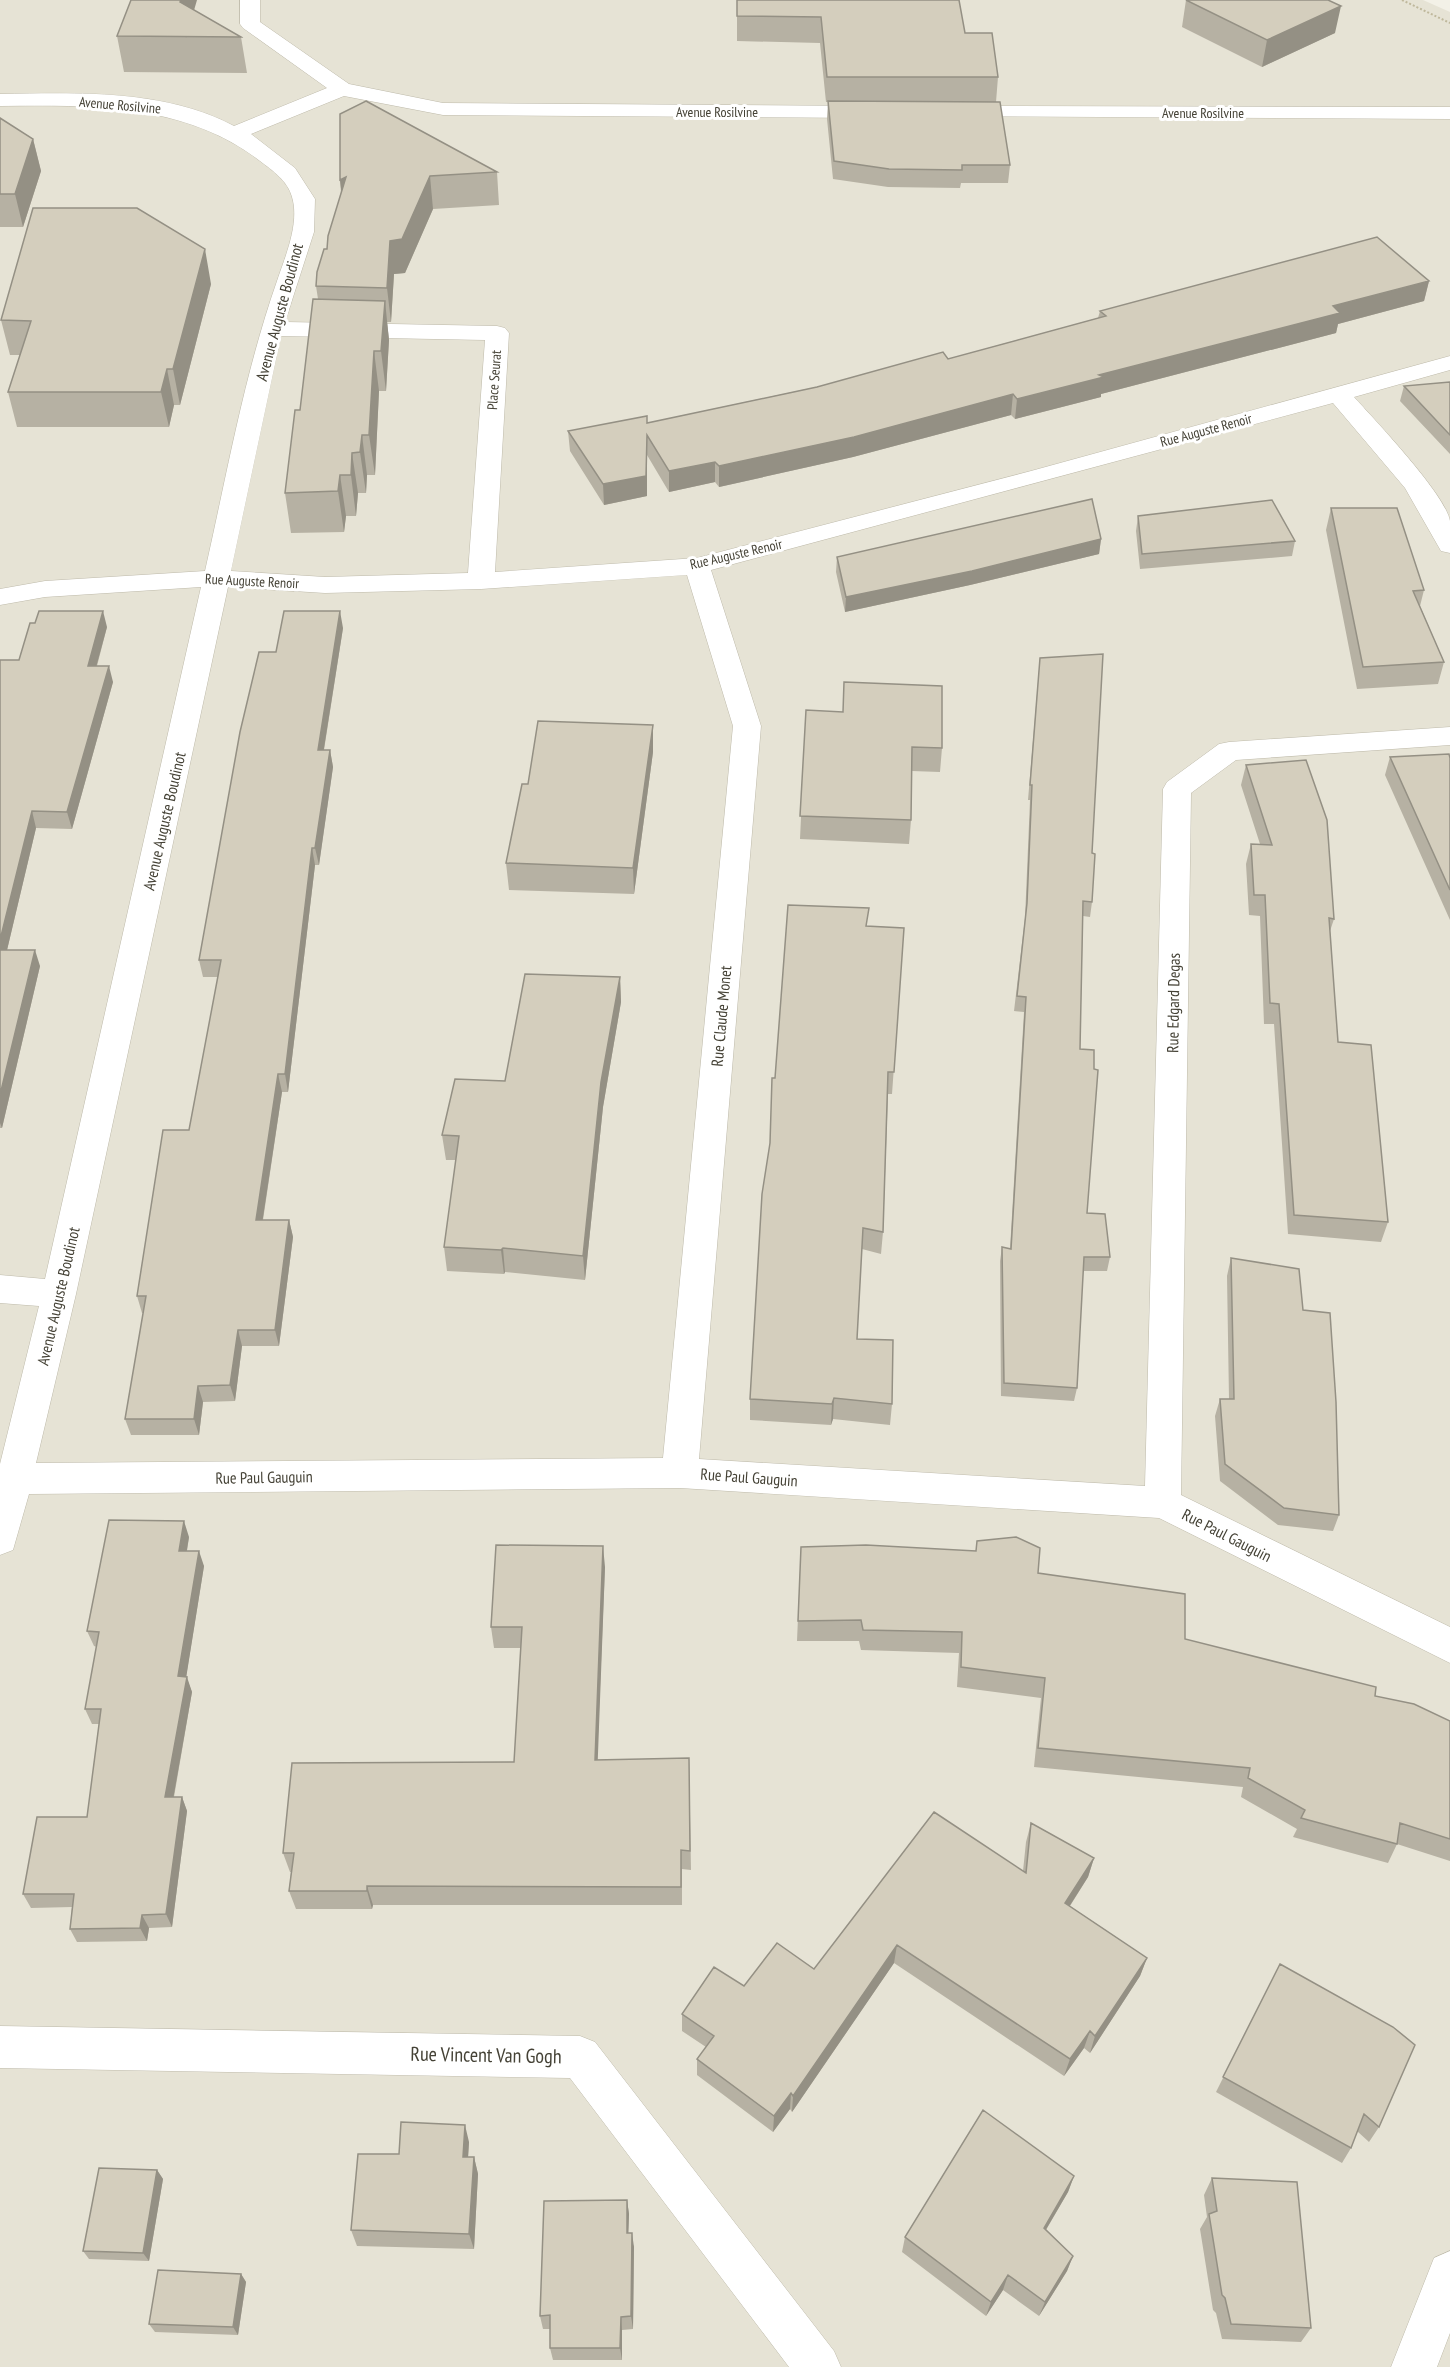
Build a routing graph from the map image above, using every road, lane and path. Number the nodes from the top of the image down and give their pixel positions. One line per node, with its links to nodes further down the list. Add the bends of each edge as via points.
1 (250, 0): 4 (street, via 250,24)
2 (1402, 0): 3 (path)
3 (1450, 23)
4 (342, 89): 6 (street, Avenue Rosilvine, via 443,109); 9 (street)
5 (0, 100): 9 (street, Avenue Rosilvine, via 53,99 158,106)
6 (891, 112)
7 (939, 112): 8 (street, Avenue Rosilvine)
8 (1450, 113)
9 (235, 133): 10 (street, Avenue Auguste Boudinot, via 290,176 305,203 306,214)
10 (271, 329): 15 (street, Avenue Auguste Boudinot); 16 (street, Place Seurat, via 497,333)
11 (1450, 363): 12 (street, Rue Auguste Renoir)
12 (1338, 394): 13 (street, via 1407,470); 14 (street, Rue Auguste Renoir)
13 (1450, 545)
14 (698, 566): 16 (street, Rue Auguste Renoir); 21 (street, Rue Claude Monet, via 747,726)
15 (218, 578): 16 (street, Rue Auguste Renoir, via 325,585); 17 (street, Rue Auguste Renoir, via 45,589); 20 (street, Avenue Auguste Boudinot)
16 (481, 581)
17 (0, 597)
18 (1450, 736): 23 (street, Rue Edgard Degas, via 1229,751 1177,789)
19 (0, 1289): 20 (street)
20 (59, 1294): 22 (street, Avenue Auguste Boudinot)
21 (680, 1473): 22 (street, Rue Paul Gauguin); 23 (street, Rue Paul Gauguin)
22 (14, 1479): 24 (street, Avenue Auguste Boudinot)
23 (1164, 1503): 25 (street, Rue Paul Gauguin)
24 (0, 1539)
25 (1450, 1647)
26 (0, 2048): 28 (street, Rue Vincent Van Gogh, via 580,2057)
27 (1450, 2274): 29 (street)
28 (819, 2367)
29 (1414, 2367)

